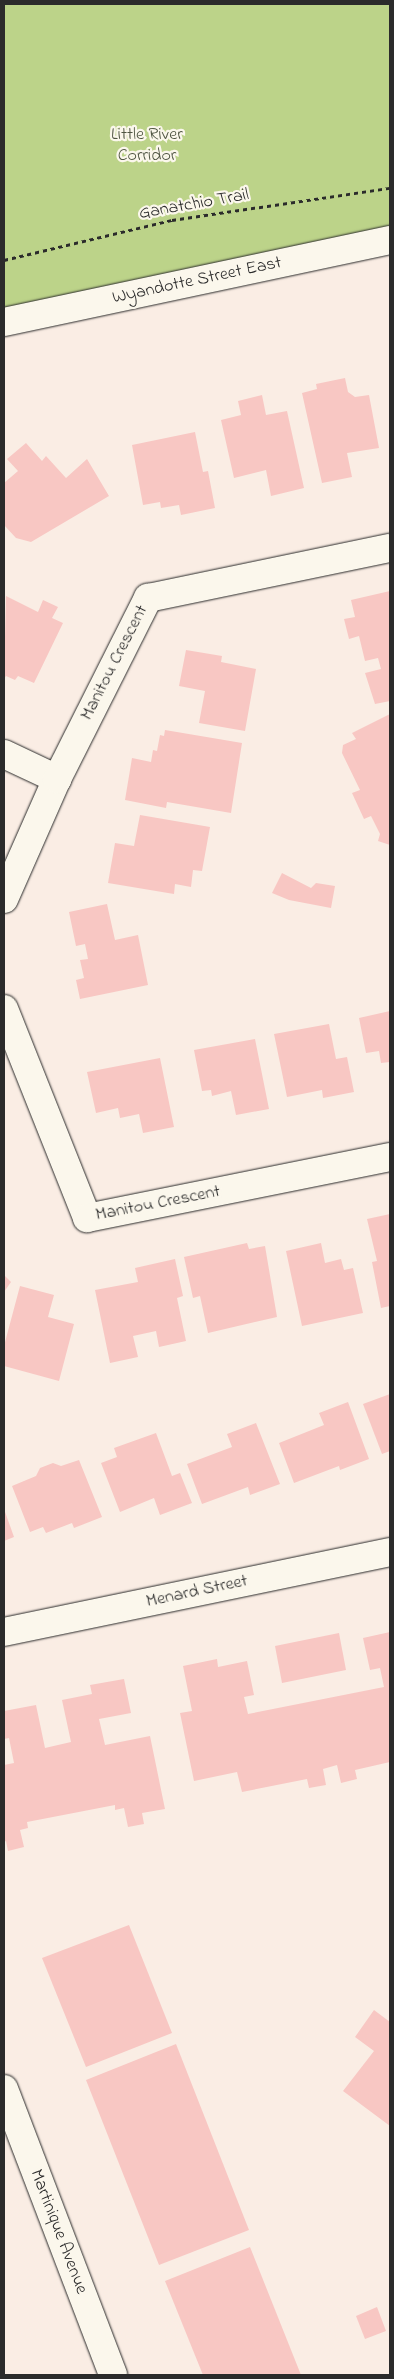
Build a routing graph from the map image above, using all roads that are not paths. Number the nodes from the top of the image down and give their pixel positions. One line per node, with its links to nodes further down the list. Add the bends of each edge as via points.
1 (390, 240): 2 (street, Wyandotte Street East)
2 (4, 322)
3 (390, 548): 5 (street, Manitou Crescent, via 148,598)
4 (4, 754): 5 (street)
5 (57, 779): 6 (street, Manitou Crescent)
6 (4, 899)
7 (4, 1009): 8 (street, Manitou Crescent, via 87,1218)
8 (390, 1157)
9 (390, 1552): 10 (street, Menard Street)
10 (4, 1632)
11 (4, 2089): 12 (street, Martinique Avenue)
12 (113, 2375)

